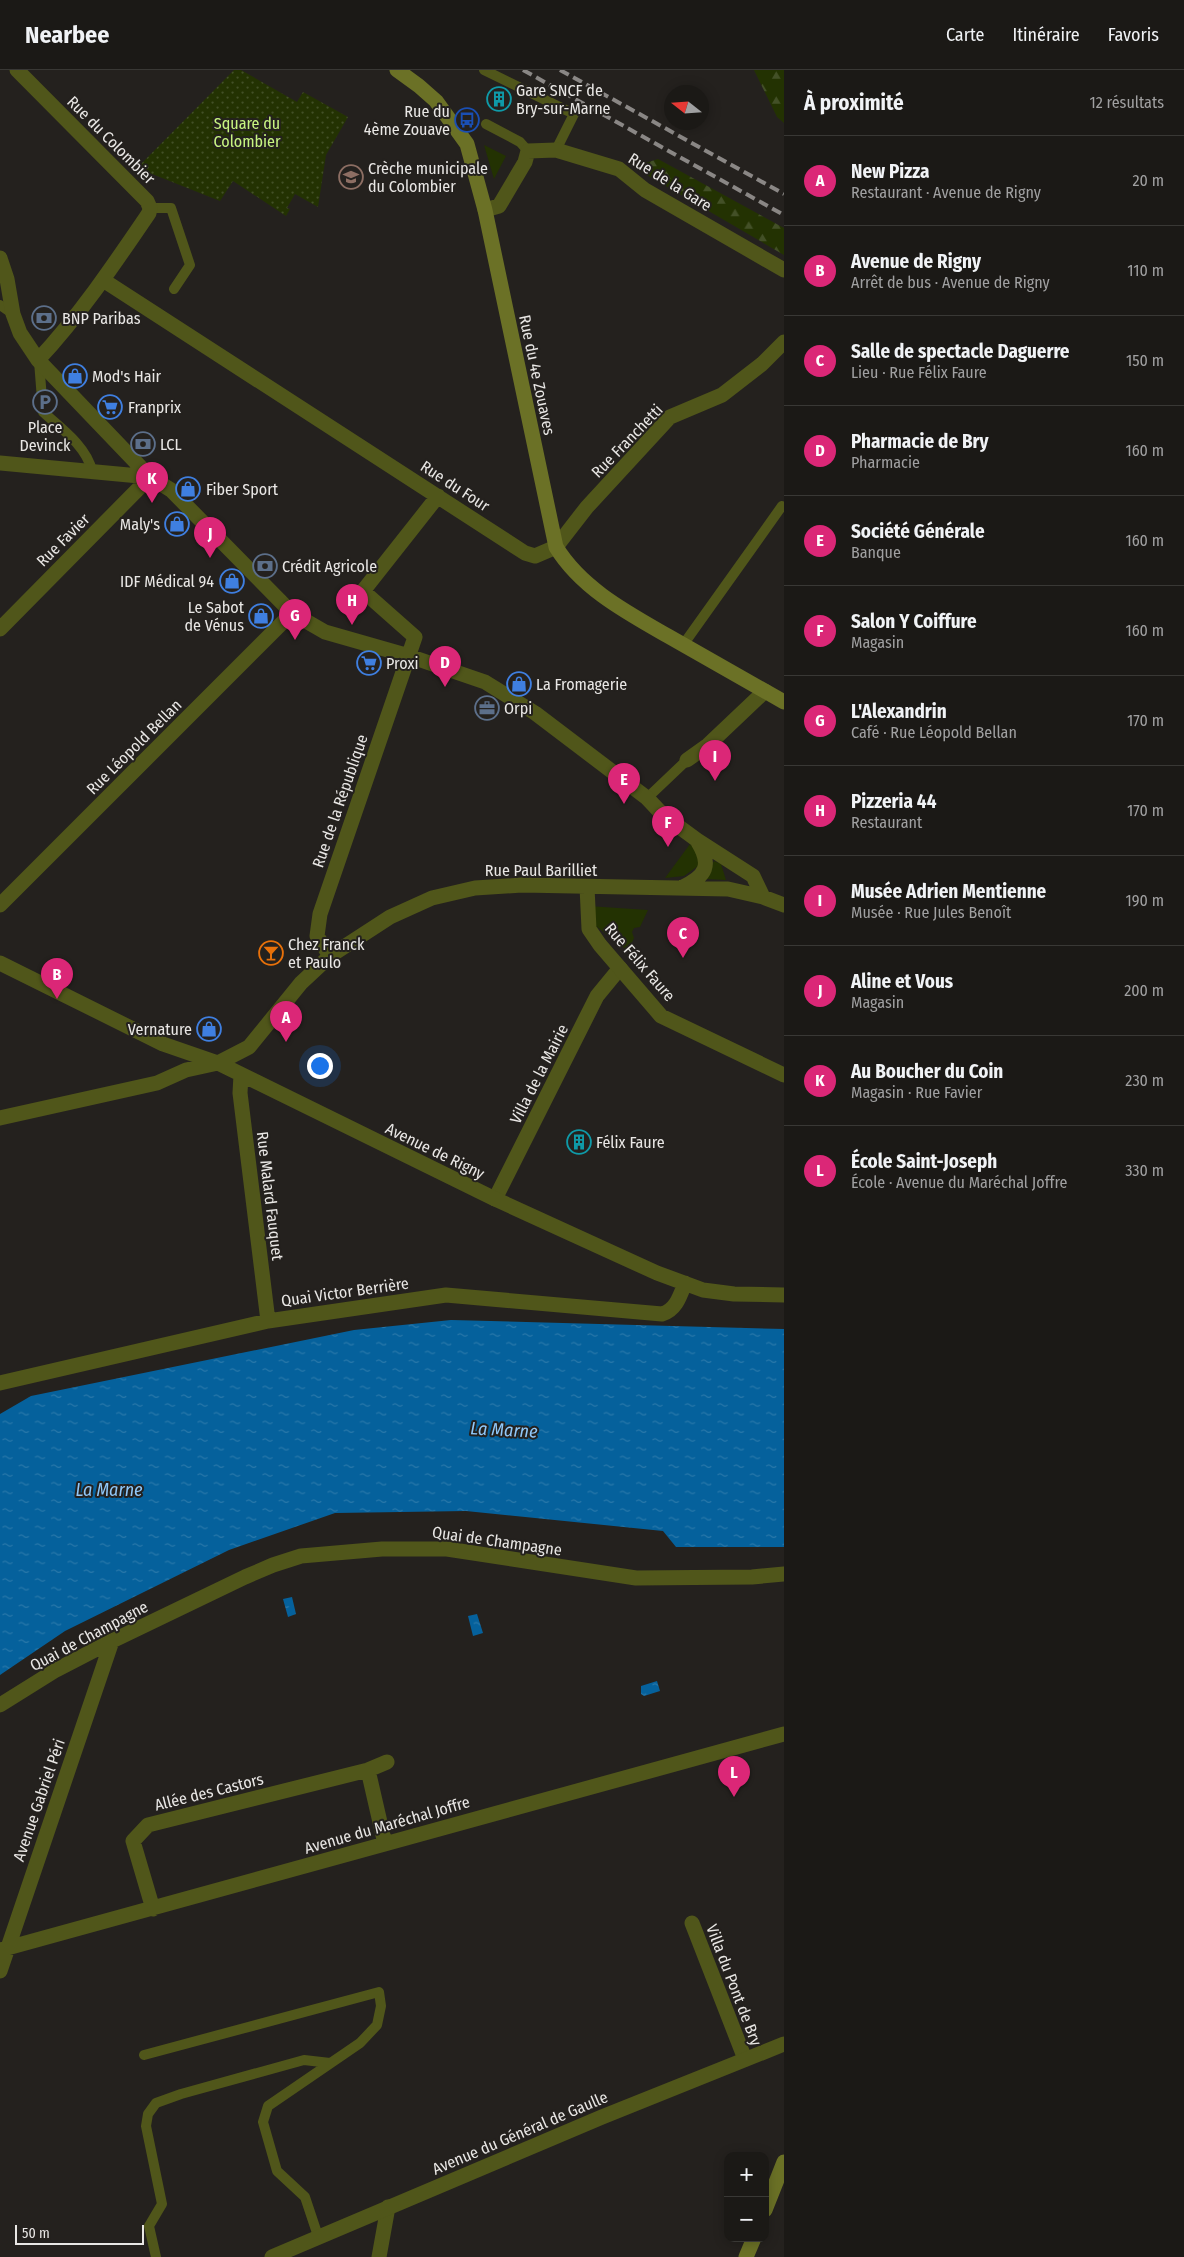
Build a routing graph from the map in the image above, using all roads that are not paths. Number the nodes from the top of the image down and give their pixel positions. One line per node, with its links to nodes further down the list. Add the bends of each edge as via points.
1 (17, 70): 7 (street, Rue du Colombier, via 147,201)
2 (484, 70): 5 (lane, via 574,114)
3 (400, 72): 8 (main road, Rue du 4e Zouaves, via 436,101 467,144)
4 (486, 124): 6 (lane, via 520,142)
5 (556, 150): 6 (street, Rue de la Gare); 10 (street, Rue de la Gare, via 619,169 645,190)
6 (528, 151): 8 (street, via 526,162 499,206)
7 (150, 208): 11 (street, Rue du Colombier, via 150,213); 12 (lane, via 171,208 190,265)
8 (485, 210): 22 (main road, Rue du 4e Zouaves)
9 (0, 258): 14 (street)
10 (784, 270)
11 (103, 280): 16 (street, Rue du Colombier); 20 (street, Rue du Four)
12 (174, 290)
13 (0, 305): 14 (lane)
14 (13, 314): 16 (street, via 20,333)
15 (784, 342): 22 (street, Rue Franchetti, via 722,395 670,418 587,507)
16 (38, 360): 18 (lane, via 43,412 74,441); 19 (street)
17 (0, 463): 18 (street)
18 (92, 471): 19 (street)
19 (150, 477): 23 (street, via 171,490); 24 (street, Rue Favier)
20 (438, 496): 22 (street, Rue du Four, via 525,553 535,556); 26 (street, Rue de la République, via 364,591 415,637)
21 (782, 506): 25 (lane)
22 (556, 546): 25 (main road, via 566,564 594,590)
23 (292, 613): 26 (street, via 325,632); 35 (street, Rue Léopold Bellan)
24 (0, 629)
25 (683, 645): 27 (main road)
26 (409, 656): 30 (street, via 485,682 535,713); 37 (street, Rue de la République, via 320,914 317,936)
27 (765, 691): 28 (main road); 29 (street, via 708,745)
28 (784, 702)
29 (687, 760): 30 (lane)
30 (647, 798): 31 (street, via 663,815)
31 (697, 840): 33 (street, via 706,855 705,868 697,880); 34 (street, via 753,876)
32 (587, 887): 33 (street, Rue Paul Barilliet); 37 (street, Rue Paul Barilliet, via 522,885 475,888 432,898 390,916); 39 (street, Rue Félix Faure, via 589,929)
33 (679, 889): 34 (street, Rue Paul Barilliet, via 728,889)
34 (763, 897): 36 (street, Rue Paul Barilliet)
35 (0, 905)
36 (784, 905)
37 (330, 956): 40 (street, Rue Paul Barilliet, via 301,983 249,1047)
38 (0, 963): 40 (street, Avenue de Rigny, via 164,1044)
39 (620, 968): 42 (street, Rue Félix Faure, via 662,1016); 44 (street, Villa de la Mairie, via 597,996)
40 (218, 1063): 41 (street, Avenue de Rigny); 43 (street, via 186,1070 156,1083)
41 (241, 1075): 44 (street, Avenue de Rigny); 47 (street, Rue Malard Fauquet, via 240,1093)
42 (784, 1075)
43 (0, 1118)
44 (495, 1199): 45 (street, Avenue de Rigny)
45 (685, 1283): 46 (street, Avenue de Rigny, via 704,1290 734,1294); 47 (street, Quai Victor Berrière, via 676,1305 662,1314 446,1295)
46 (784, 1295)
47 (268, 1321): 48 (street, Quai Victor Berrière)
48 (0, 1383)
49 (779, 1577): 50 (street, Quai de Champagne, via 636,1578 447,1549 336,1552 301,1556 273,1565)
50 (112, 1641): 51 (street, Quai de Champagne, via 56,1670); 58 (street, Avenue Gabriel Péri)
51 (0, 1705)
52 (784, 1734): 55 (street, Avenue du Maréchal Joffre)
53 (387, 1762): 54 (street, Allée des Castors)
54 (368, 1770): 55 (street); 56 (street, Allée des Castors, via 148,1825 133,1840)
55 (385, 1844): 56 (street, Avenue du Maréchal Joffre)
56 (153, 1909): 58 (street, Avenue du Maréchal Joffre)
57 (692, 1923): 62 (street, Villa du Pont de Bry)
58 (4, 1949): 59 (street, Avenue Gabriel Péri)
59 (0, 1971)
60 (784, 2044): 62 (street, Avenue du Général de Gaulle)
61 (144, 2055): 63 (lane, via 379,1992 381,2006 377,2025 360,2043)
62 (745, 2059): 66 (street, Avenue du Général de Gaulle)
63 (330, 2063): 67 (lane, via 268,2106 263,2122 277,2170 305,2197); 69 (lane, via 304,2060 156,2103 148,2114 146,2126 162,2204 149,2226)
64 (784, 2162): 65 (main road)
65 (769, 2200)
66 (388, 2207): 67 (street, Avenue du Général de Gaulle); 71 (street)
67 (318, 2236): 70 (street, Avenue du Général de Gaulle)
68 (752, 2242): 72 (main road)
69 (156, 2257)
70 (272, 2257)
71 (379, 2257)
72 (746, 2257)

